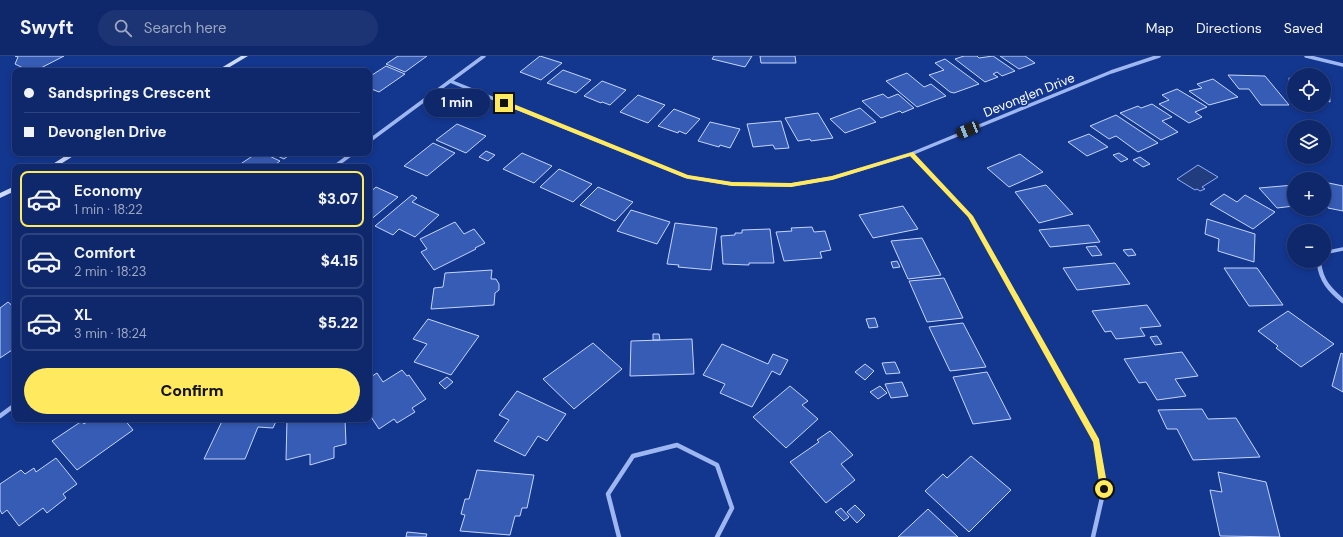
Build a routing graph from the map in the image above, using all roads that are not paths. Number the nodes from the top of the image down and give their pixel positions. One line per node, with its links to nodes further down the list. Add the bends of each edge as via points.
1 (245, 56): 6 (main road)
2 (484, 56): 7 (street)
3 (1159, 56): 9 (street, Devonglen Drive, via 1111,72)
4 (1306, 56): 5 (street)
5 (1343, 65)
6 (224, 68)
7 (450, 81): 8 (street); 9 (street, Devonglen Drive, via 687,177 732,184 791,185 826,180)
8 (372, 139)
9 (911, 154): 24 (street, via 970,216 1096,442 1104,489)
10 (71, 156): 12 (main road)
11 (349, 156): 13 (street)
12 (56, 164)
13 (338, 164)
14 (12, 190): 15 (main road)
15 (0, 196)
16 (1343, 249): 17 (street)
17 (1331, 251)
18 (1319, 268): 19 (street, via 1327,288)
19 (1343, 301)
20 (12, 407): 21 (street)
21 (0, 416)
22 (619, 537): 23 (street, via 608,494 633,456 677,445 718,465 732,508)
23 (717, 537)
24 (1093, 537)

